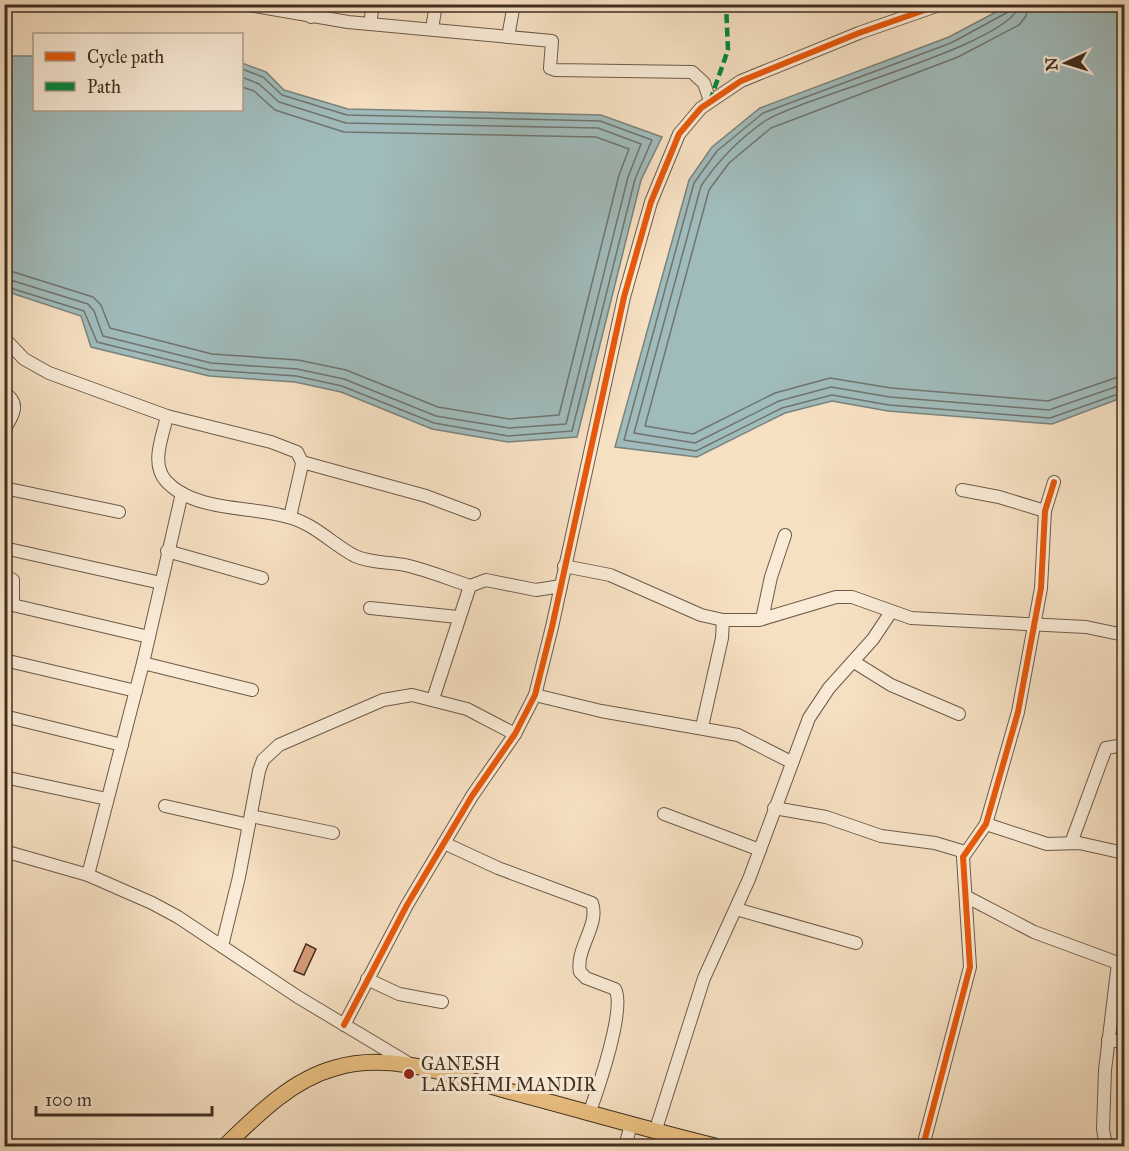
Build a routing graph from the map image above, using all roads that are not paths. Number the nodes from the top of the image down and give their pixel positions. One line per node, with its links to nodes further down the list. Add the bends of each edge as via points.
1 (243, 4): 6 (street)
2 (373, 4): 7 (street)
3 (436, 4): 8 (street)
4 (514, 4): 9 (street)
5 (942, 4): 10 (street, via 760,72)
6 (312, 11): 7 (street)
7 (370, 24): 8 (street)
8 (432, 29): 9 (street)
9 (508, 37): 10 (street, via 552,41 550,68 555,70 692,72 704,83)
10 (710, 101): 27 (street, via 679,134 651,202 624,297)
11 (4, 338): 13 (street, via 34,367)
12 (4, 393): 14 (street, via 15,407)
13 (167, 416): 15 (street, via 291,449); 19 (street, via 158,449 160,472)
14 (4, 430)
15 (302, 462): 22 (street, via 426,496); 23 (street)
16 (1054, 482): 20 (street)
17 (4, 488): 21 (street)
18 (962, 490): 20 (street)
19 (182, 493): 23 (street, via 226,507); 26 (street)
20 (1045, 511): 39 (street, via 1041,588)
21 (119, 512)
22 (474, 514)
23 (290, 517): 31 (street, via 317,529 355,556 414,567)
24 (785, 535): 37 (street)
25 (4, 548): 30 (street)
26 (167, 551): 29 (street); 30 (street)
27 (564, 566): 32 (street); 38 (street, via 610,575 701,615)
28 (4, 575): 33 (street, via 15,584)
29 (262, 578)
30 (161, 582): 41 (street)
31 (470, 586): 32 (street, via 486,580 536,590); 36 (street)
32 (561, 586): 47 (street)
33 (9, 604): 41 (street)
34 (370, 609): 36 (street)
35 (891, 612): 37 (street, via 852,597 836,597); 39 (street, via 929,620); 43 (street)
36 (458, 618): 48 (street)
37 (762, 619): 38 (street)
38 (723, 620): 51 (street)
39 (1032, 626): 40 (street, via 1086,627); 62 (street, via 1021,702)
40 (1125, 635)
41 (149, 637): 44 (street)
42 (4, 660): 46 (street)
43 (854, 662): 49 (street, via 901,690); 55 (street, via 817,704)
44 (143, 663): 45 (street); 46 (street)
45 (252, 690)
46 (136, 691): 53 (street)
47 (535, 695): 51 (street, via 601,711); 52 (street)
48 (433, 699): 52 (street, via 481,715); 61 (street, via 412,695 383,700 279,745 263,760)
49 (959, 714)
50 (4, 716): 53 (street)
51 (702, 727): 55 (street, via 754,742)
52 (515, 734): 64 (street)
53 (122, 745): 57 (street)
54 (1125, 746): 65 (street, via 1106,748 1102,754)
55 (791, 762): 59 (street)
56 (4, 777): 57 (street)
57 (107, 799): 70 (street)
58 (165, 806): 61 (street)
59 (774, 808): 66 (street); 68 (street, via 826,817 881,836 935,843)
60 (664, 814): 66 (street)
61 (250, 820): 63 (street); 74 (street)
62 (986, 824): 65 (street, via 1041,842); 68 (street)
63 (333, 833)
64 (444, 843): 76 (street); 82 (street, via 592,903 593,916 579,957 580,972 615,989 619,1001)
65 (1071, 843): 69 (street)
66 (760, 850): 72 (street)
67 (4, 851): 70 (street)
68 (965, 852): 71 (street, via 962,864)
69 (1125, 853)
70 (88, 875): 74 (street, via 152,903)
71 (967, 897): 75 (street, via 1034,932); 88 (street, via 970,967)
72 (736, 909): 73 (street); 84 (street, via 704,978)
73 (856, 943)
74 (222, 946): 78 (street)
75 (1121, 963): 79 (street)
76 (367, 980): 77 (street, via 399,994); 78 (street)
77 (442, 1002)
78 (344, 1025): 81 (street)
79 (1107, 1040): 80 (street); 89 (street, via 1103,1129)
80 (1125, 1042)
81 (415, 1066): 82 (main road); 85 (main road, via 384,1063 335,1067 266,1107)
82 (590, 1111): 83 (main road)
83 (631, 1125): 84 (main road); 86 (street)
84 (655, 1132): 87 (main road)
85 (225, 1146)
86 (625, 1146)
87 (714, 1146)
88 (923, 1146)
89 (1106, 1146)

